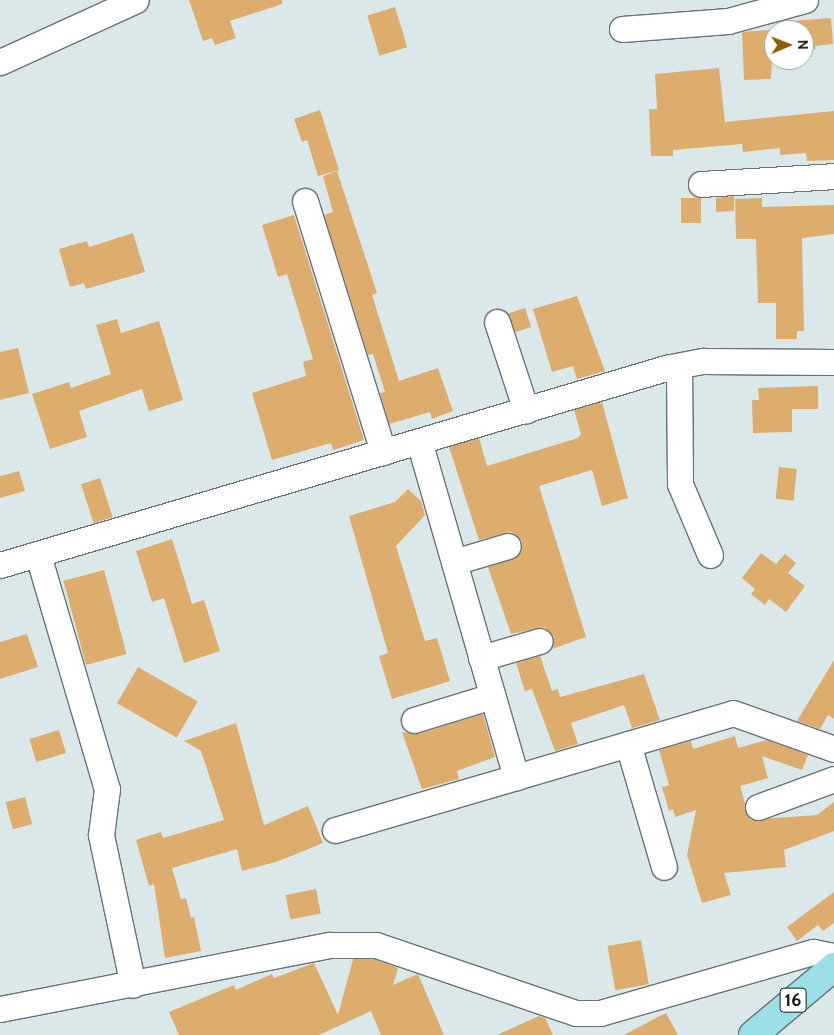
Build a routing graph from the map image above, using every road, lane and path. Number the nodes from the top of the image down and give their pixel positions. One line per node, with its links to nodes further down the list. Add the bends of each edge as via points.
1 (136, 0): 4 (street)
2 (805, 0): 3 (street, via 728,21)
3 (622, 29)
4 (0, 62)
5 (834, 176): 6 (street)
6 (701, 184)
7 (306, 201): 13 (street)
8 (497, 322): 11 (street)
9 (834, 362): 10 (street, via 702,361)
10 (679, 366): 11 (street); 16 (street, via 680,484)
11 (526, 410): 12 (street)
12 (419, 441): 13 (street); 17 (street)
13 (383, 452): 15 (street)
14 (508, 546): 17 (street)
15 (38, 555): 18 (street); 32 (street, via 107,789 100,835)
16 (710, 555)
17 (454, 562): 20 (street)
18 (0, 566)
19 (540, 641): 20 (street)
20 (481, 658): 21 (street)
21 (492, 696): 22 (street); 25 (street)
22 (414, 720)
23 (628, 744): 24 (street, via 733,713); 25 (street); 29 (street)
24 (834, 749)
25 (516, 777): 28 (street)
26 (834, 779): 27 (street)
27 (758, 806)
28 (336, 830)
29 (664, 867)
30 (834, 956): 32 (street, via 813,952 600,1014 576,1013 376,945 330,945)
31 (834, 967): 34 (main road, 16)
32 (133, 985): 33 (street)
33 (0, 1009)
34 (762, 1031)

